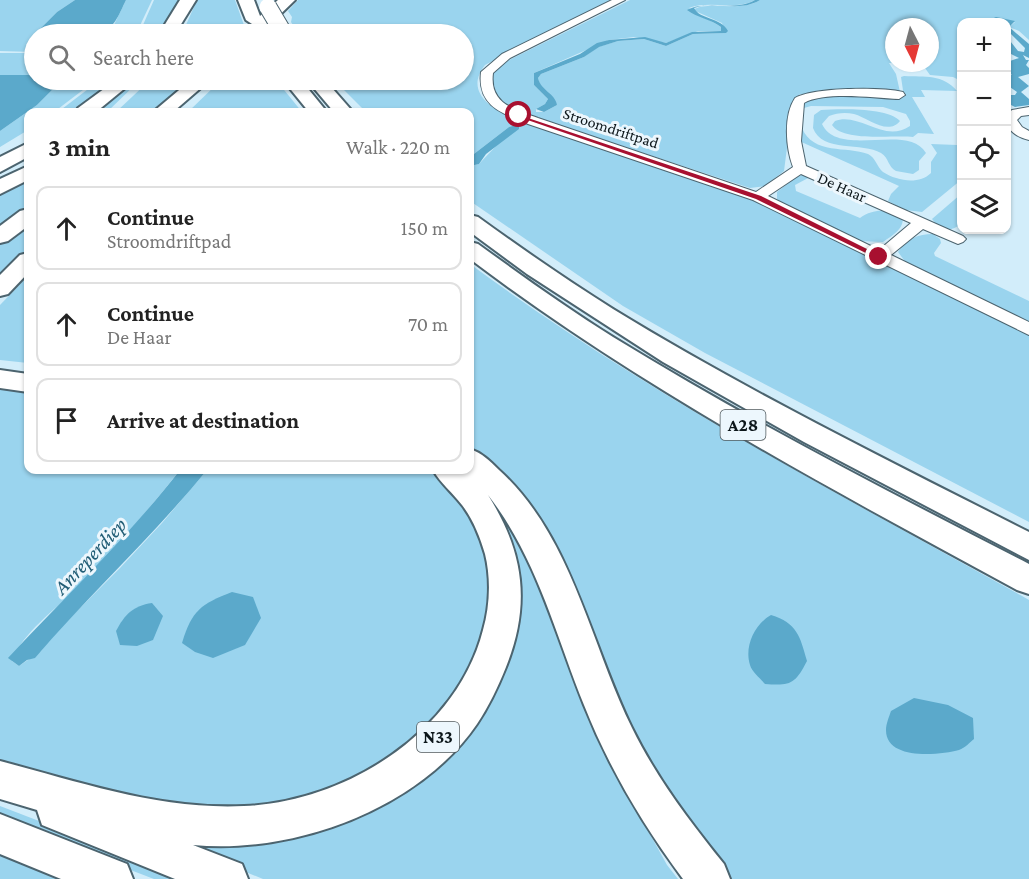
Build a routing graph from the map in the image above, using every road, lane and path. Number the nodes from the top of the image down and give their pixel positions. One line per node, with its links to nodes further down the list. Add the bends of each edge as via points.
1 (189, 0): 6 (highway); 7 (highway)
2 (246, 0): 8 (highway)
3 (287, 0): 9 (highway)
4 (620, 0): 31 (street, Stroomdriftpad, via 506,56 487,72 487,95 500,106 532,121)
5 (267, 3): 10 (highway, bridge)
6 (173, 24)
7 (181, 24)
8 (254, 24)
9 (262, 24)
10 (278, 24)
11 (113, 90): 18 (highway)
12 (135, 90): 19 (highway)
13 (189, 90): 20 (highway)
14 (201, 90): 21 (highway)
15 (300, 90): 22 (highway)
16 (325, 90): 23 (highway)
17 (899, 94): 28 (street, via 802,98 797,103 793,140)
18 (90, 108)
19 (115, 108)
20 (167, 108)
21 (182, 108)
22 (315, 108)
23 (340, 108)
24 (1029, 111): 25 (street, via 1017,113 1010,120)
25 (1029, 136)
26 (24, 151): 27 (highway)
27 (0, 166)
28 (800, 168): 31 (street, De Haar); 33 (street, De Haar)
29 (24, 174): 30 (highway)
30 (0, 188)
31 (758, 197): 38 (street)
32 (24, 219): 35 (highway)
33 (922, 222): 36 (street, De Haar); 38 (street)
34 (474, 225): 48 (highway, A28, via 577,298 686,363)
35 (0, 236)
36 (958, 239)
37 (474, 252): 49 (highway, A28, via 555,310 669,382)
38 (879, 257): 41 (street)
39 (24, 264): 40 (highway)
40 (0, 289)
41 (1029, 329)
42 (0, 366): 43 (highway)
43 (24, 369)
44 (0, 379): 45 (highway)
45 (24, 382)
46 (474, 464): 55 (highway, via 522,514 549,568 619,743 672,832)
47 (451, 474): 50 (highway, N33, via 480,503 496,534 506,580 503,618 493,659 463,712 411,764 373,788 333,806 282,822 228,828 159,821)
48 (1029, 547)
49 (1029, 580)
50 (0, 780)
51 (0, 789): 54 (highway)
52 (0, 834): 53 (highway)
53 (112, 879)
54 (227, 879)
55 (710, 879)

